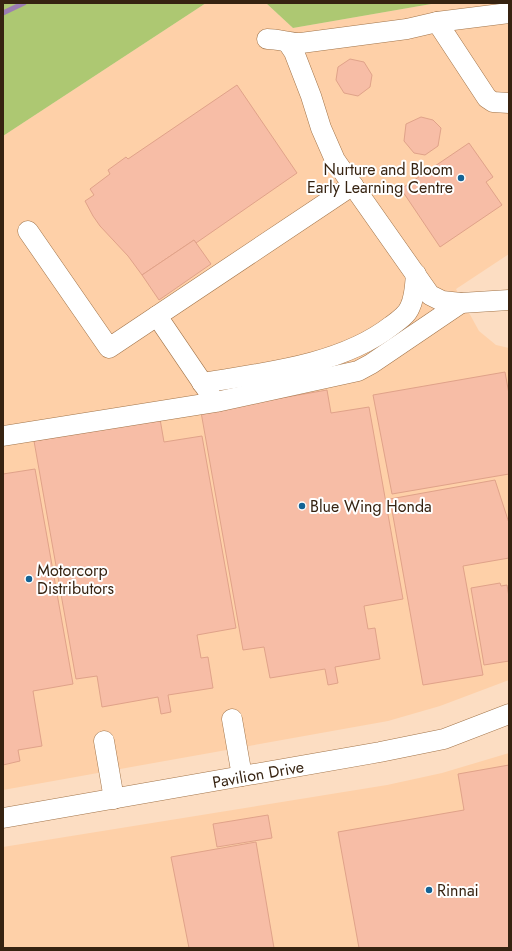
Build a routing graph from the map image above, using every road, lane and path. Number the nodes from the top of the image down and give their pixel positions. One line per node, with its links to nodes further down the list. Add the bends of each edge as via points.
1 (509, 13): 2 (street)
2 (438, 22): 4 (street, via 407,30); 5 (street, via 487,98 493,102)
3 (267, 39): 4 (street)
4 (288, 43): 6 (street, via 294,52 335,160)
5 (509, 103)
6 (353, 185): 8 (street); 11 (street)
7 (28, 231): 11 (street, via 109,348)
8 (416, 274): 10 (street, via 430,295 442,301); 12 (street, via 410,308 401,319 368,341 334,355 285,369)
9 (509, 300): 10 (street)
10 (461, 303): 13 (street, via 358,371)
11 (157, 316): 12 (street)
12 (202, 382): 13 (street)
13 (216, 402): 14 (street)
14 (3, 436)
15 (509, 714): 18 (street, Pavilion Drive, via 444,739)
16 (232, 719): 18 (street)
17 (104, 741): 19 (street)
18 (242, 776): 19 (street, Pavilion Drive)
19 (114, 799): 20 (street, Pavilion Drive)
20 (3, 818)

